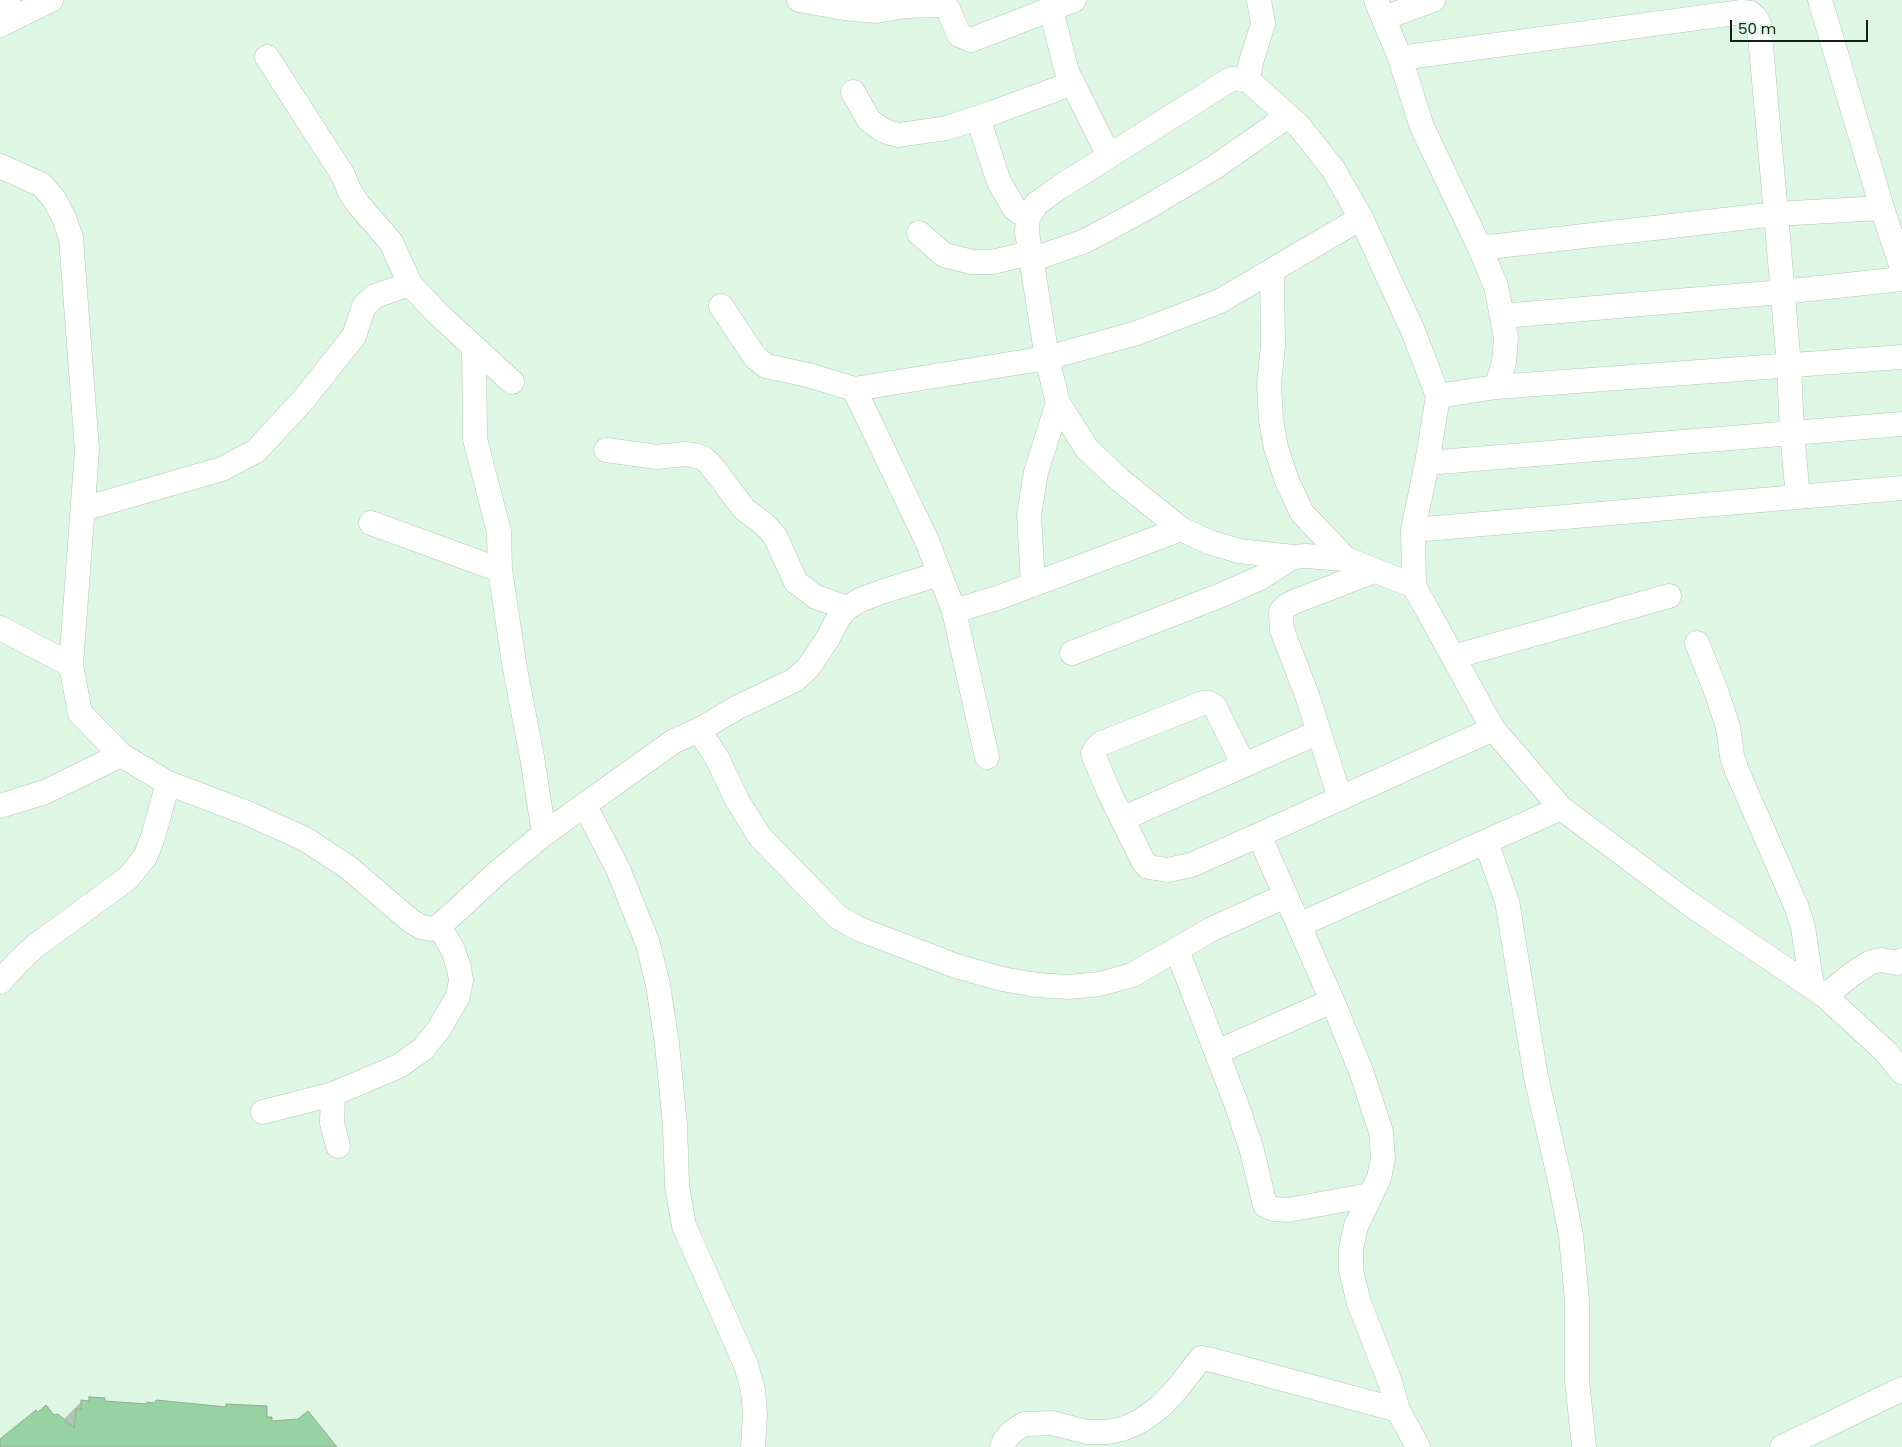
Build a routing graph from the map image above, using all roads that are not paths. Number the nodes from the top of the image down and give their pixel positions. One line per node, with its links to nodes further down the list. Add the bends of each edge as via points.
1 (51, 0): 10 (street)
2 (799, 0): 9 (street, via 876,11 906,6 946,6 959,35 971,40)
3 (1074, 0): 9 (street)
4 (1259, 0): 13 (street, via 1263,24 1250,62)
5 (1433, 0): 8 (street)
6 (1820, 0): 20 (street)
7 (1756, 8): 12 (street, via 1750,13); 21 (street)
8 (1380, 9): 12 (street)
9 (1051, 10): 14 (street, via 1067,72)
10 (7, 14)
11 (267, 56): 30 (street, via 358,204 392,242)
12 (1400, 58): 25 (street, via 1422,127)
13 (1248, 80): 16 (street); 18 (street, via 1231,79)
14 (1073, 83): 17 (street); 18 (street)
15 (853, 92): 17 (street, via 870,120 881,129 899,135 947,128)
16 (1288, 116): 23 (street, via 1333,169); 26 (street, via 1215,167 1141,211 1085,241)
17 (978, 118): 22 (street, via 999,182 1014,208)
18 (1109, 156): 22 (street, via 1036,204)
19 (0, 166): 49 (street, via 42,185 54,199 71,238 87,450)
20 (1882, 208): 21 (street); 27 (street)
21 (1776, 214): 25 (street); 31 (street)
22 (1028, 218): 26 (street, via 1026,232)
23 (1361, 218): 28 (street); 41 (street, via 1413,330)
24 (919, 232): 26 (street, via 944,256 992,262)
25 (1480, 248): 33 (street, via 1496,286)
26 (1030, 256): 36 (street)
27 (1902, 268)
28 (1272, 270): 36 (street, via 1220,301 1137,332); 54 (street, via 1273,346 1269,384 1276,448 1302,514)
29 (1902, 279): 31 (street)
30 (410, 284): 34 (street); 49 (street, via 375,296 364,306 354,336 304,399 256,451 222,469)
31 (1782, 292): 33 (street); 37 (street)
32 (721, 306): 40 (street, via 755,357 766,366)
33 (1502, 316): 39 (street, via 1506,338 1504,364)
34 (474, 348): 38 (street); 55 (street, via 475,439 499,532)
35 (1902, 357): 37 (street)
36 (1047, 358): 40 (street); 42 (street)
37 (1789, 366): 39 (street); 44 (street)
38 (512, 382)
39 (1496, 386): 41 (street)
40 (854, 389): 57 (street, via 927,540)
41 (1438, 396): 46 (street)
42 (1058, 403): 51 (street, via 1087,449); 58 (street, via 1036,472 1029,516)
43 (1902, 424): 44 (street)
44 (1792, 433): 46 (street); 48 (street)
45 (606, 450): 61 (street, via 657,457 685,454 703,458 744,509 775,536 796,582 816,597)
46 (1427, 463): 52 (street)
47 (1902, 488): 48 (street)
48 (1798, 497): 52 (street)
49 (83, 509): 67 (street)
50 (371, 523): 55 (street)
51 (1181, 529): 53 (street, via 1239,551); 58 (street)
52 (1413, 530): 59 (street)
53 (1294, 558): 54 (street); 65 (street, via 1219,596)
54 (1346, 559): 56 (street)
55 (500, 570): 80 (street)
56 (1374, 571): 59 (street); 70 (street, via 1296,601 1281,612 1282,630)
57 (939, 574): 61 (street, via 868,597); 62 (street)
58 (1033, 585): 62 (street)
59 (1414, 586): 66 (street)
60 (1669, 596): 66 (street)
61 (847, 608): 69 (street, via 808,668 795,680)
62 (954, 611): 72 (street)
63 (0, 628): 67 (street)
64 (1697, 643): 89 (street, via 1728,727 1737,771 1797,908)
65 (1072, 653)
66 (1453, 656): 68 (street)
67 (71, 665): 71 (street, via 80,713)
68 (1493, 729): 75 (street); 78 (street)
69 (699, 730): 77 (street, via 674,741); 86 (street, via 760,836 838,917 859,929 956,966 1037,986 1100,984 1132,975)
70 (1319, 732): 73 (street); 75 (street)
71 (121, 755): 74 (street); 76 (street, via 45,792)
72 (987, 757)
73 (1244, 765): 79 (street); 79 (street, via 1215,708 1208,703 1102,743 1095,750 1094,758)
74 (168, 783): 85 (street, via 305,839 349,868 411,921 431,929); 88 (street, via 153,837 144,857 128,878 34,947)
75 (1340, 798): 81 (street)
76 (0, 806)
77 (585, 806): 80 (street); 99 (street, via 618,869 648,944 667,1044 677,1186 684,1226 754,1390)
78 (1562, 808): 82 (street); 89 (street, via 1680,897)
79 (1122, 819): 81 (street, via 1143,861 1148,867 1158,870 1183,867)
80 (544, 834): 85 (street)
81 (1259, 835): 83 (street)
82 (1486, 842): 84 (street); 102 (street, via 1507,901 1536,1077 1571,1236 1577,1301 1577,1381)
83 (1284, 896): 84 (street); 86 (street, via 1212,929)
84 (1299, 924): 90 (street)
85 (439, 926): 93 (street, via 453,950 461,980 458,996 444,1022 423,1049 400,1066)
86 (1177, 950): 91 (street)
87 (1902, 960): 89 (street, via 1897,963 1871,962)
88 (0, 982)
89 (1819, 992): 92 (street, via 1886,1052)
90 (1332, 1001): 91 (street); 96 (street, via 1361,1071 1381,1132 1383,1158 1379,1178)
91 (1217, 1052): 96 (street, via 1252,1151 1266,1205 1288,1210)
92 (1902, 1072)
93 (333, 1094): 94 (street); 95 (street, via 332,1124)
94 (263, 1112)
95 (338, 1146)
96 (1370, 1195): 98 (street, via 1356,1226 1351,1270 1359,1303)
97 (1902, 1389): 103 (street)
98 (1398, 1410): 100 (street, via 1201,1358 1178,1389 1139,1422 1107,1432 1087,1432 1052,1423 1024,1424 1013,1431); 101 (street)
99 (753, 1447)
100 (1002, 1447)
101 (1418, 1447)
102 (1584, 1447)
103 (1782, 1447)

